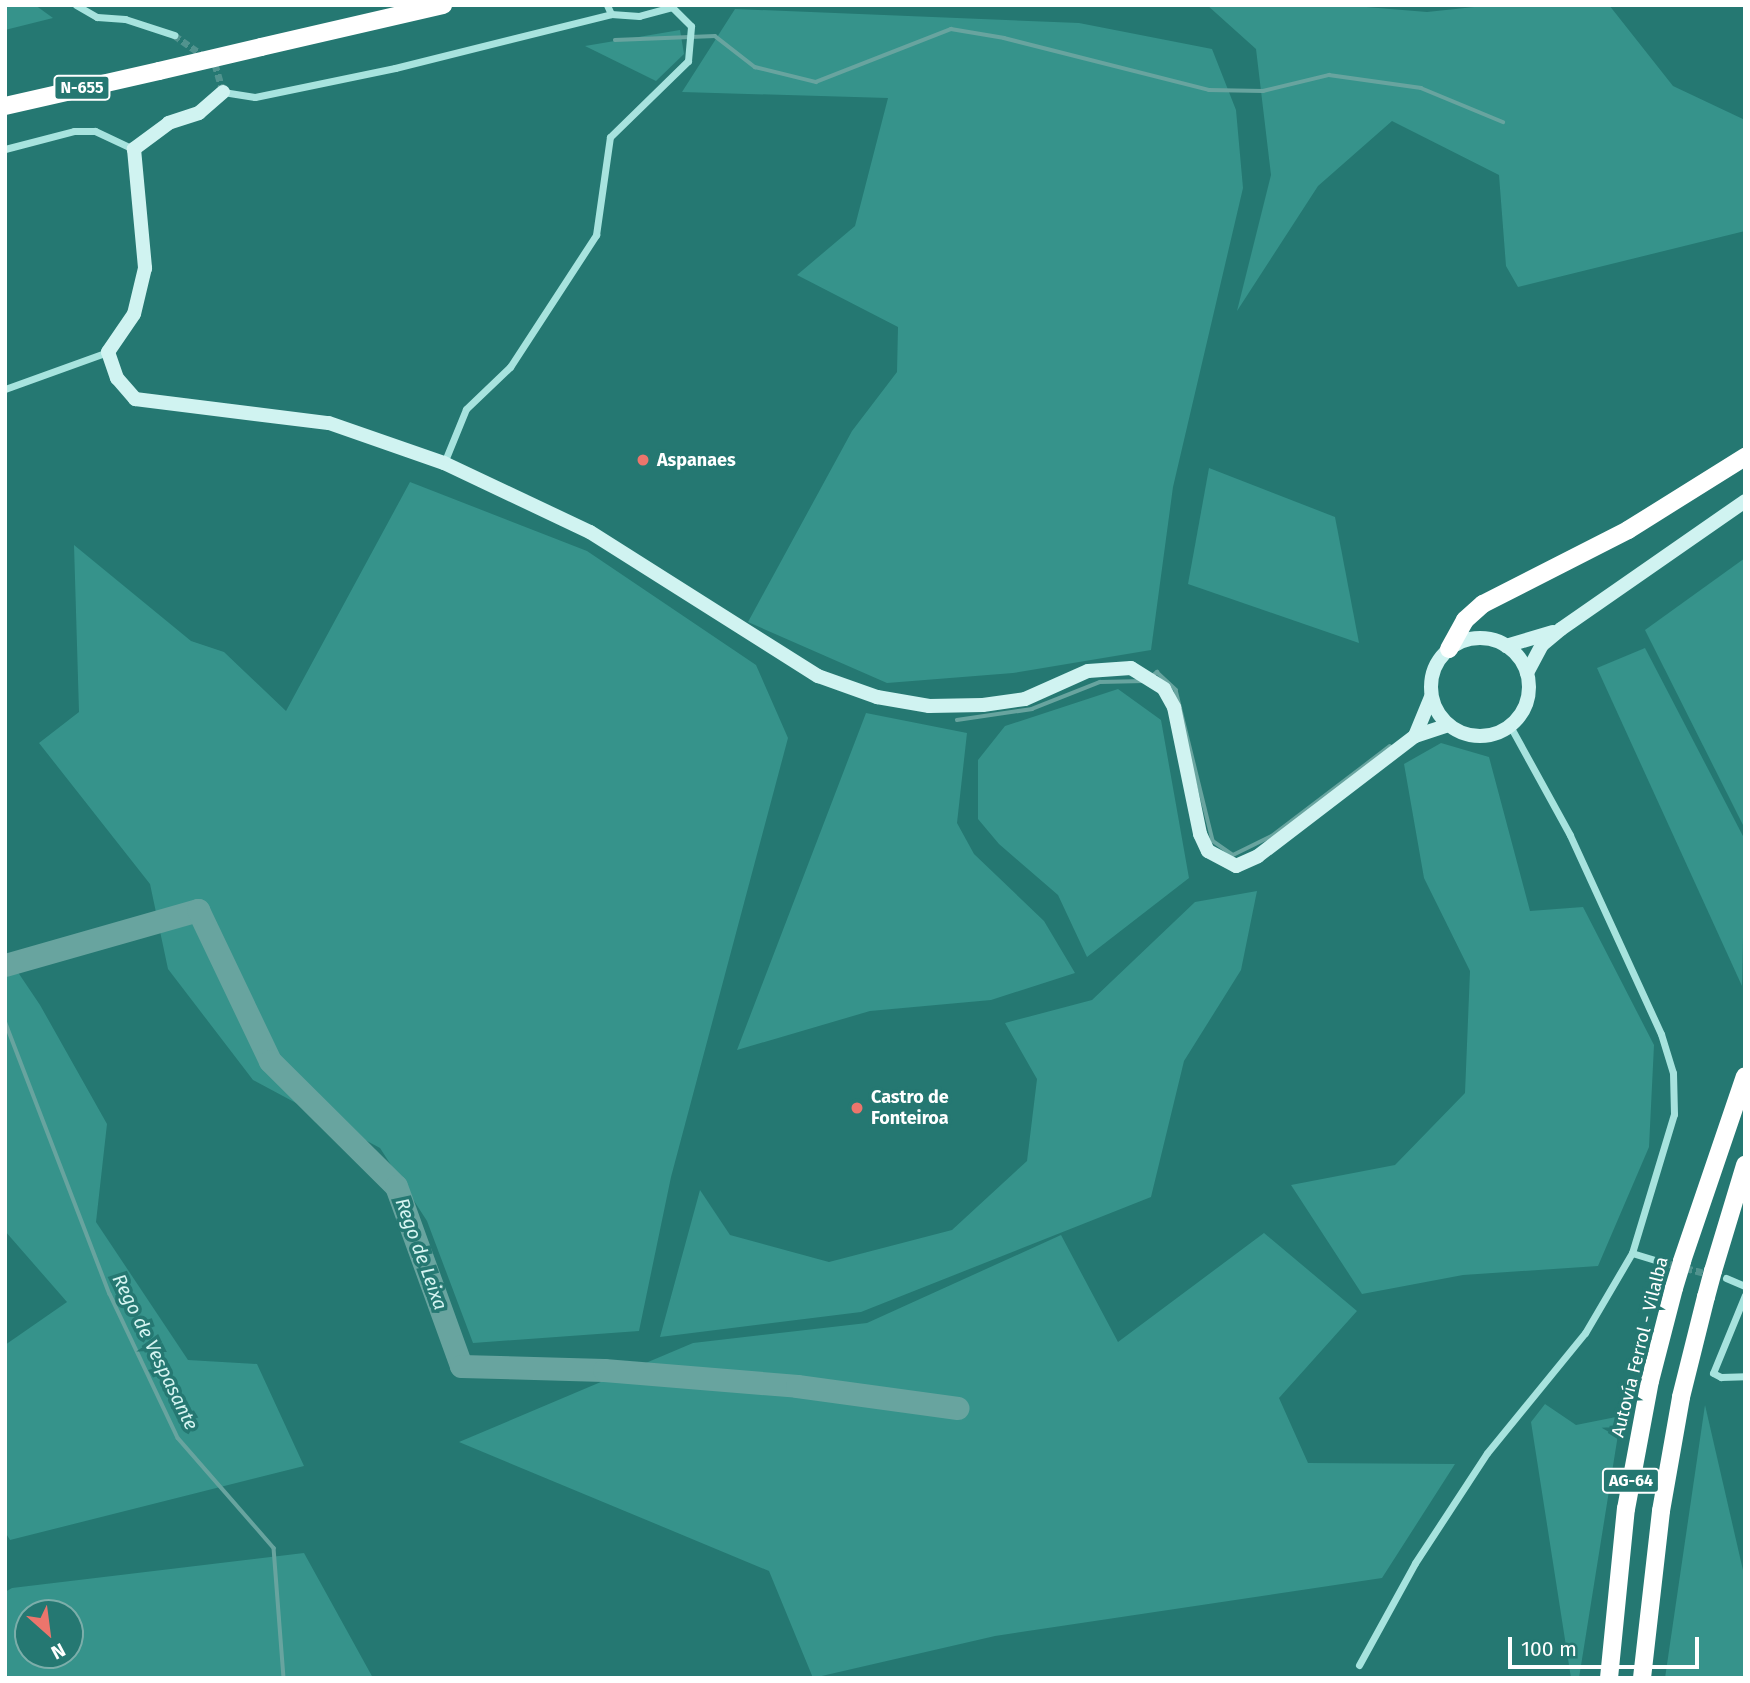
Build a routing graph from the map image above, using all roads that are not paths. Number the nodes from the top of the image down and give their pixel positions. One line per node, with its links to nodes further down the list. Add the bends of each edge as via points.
1 (76, 5): 5 (street, via 97,17 125,19)
2 (443, 5): 7 (highway, N-655, bridge)
3 (607, 5): 4 (street)
4 (611, 14): 6 (street, via 255,97); 13 (street, via 639,16 672,7 691,26 688,61 610,137 596,235 510,367 466,409)
5 (174, 35)
6 (223, 92): 9 (street, via 199,113 169,123)
7 (5, 106)
8 (5, 149): 9 (street, via 74,131 95,131)
9 (134, 149): 10 (street, via 145,268 134,314)
10 (108, 352): 11 (street); 13 (street, via 117,378 135,399 329,423)
11 (5, 390)
12 (1745, 457): 17 (highway, via 1628,530 1483,604 1465,620)
13 (444, 463): 22 (street, via 590,532 818,676 877,697 929,706 984,705 1025,699 1088,671 1131,668 1149,676 1164,689 1174,708 1200,834 1208,851 1236,866 1258,856)
14 (1745, 501): 15 (street)
15 (1561, 629): 16 (street); 18 (street, via 1542,645)
16 (1506, 646): 17 (street, via 1477,638); 18 (street)
17 (1448, 649): 19 (street, via 1436,665)
18 (1527, 673): 21 (street, via 1526,703)
19 (1432, 697): 20 (street); 22 (street)
20 (1448, 725): 21 (street, via 1479,736); 22 (street)
21 (1510, 726): 25 (street, via 1570,835 1661,1034 1673,1073 1674,1114)
22 (1415, 736)
23 (1745, 1076): 32 (highway, Autovía Ferrol - Vilalba / AG-64, bridge, via 1682,1261 1650,1381 1626,1509)
24 (1745, 1165): 27 (highway, AG-64)
25 (1632, 1254): 26 (street); 31 (street, via 1585,1333 1487,1453 1415,1563)
26 (1655, 1260)
27 (1720, 1275): 28 (street); 33 (highway, AG-64, bridge, via 1706,1297 1681,1398 1661,1511)
28 (1745, 1286)
29 (1745, 1295): 30 (street, via 1713,1373)
30 (1745, 1376)
31 (1359, 1665)
32 (1609, 1678)
33 (1642, 1678)

